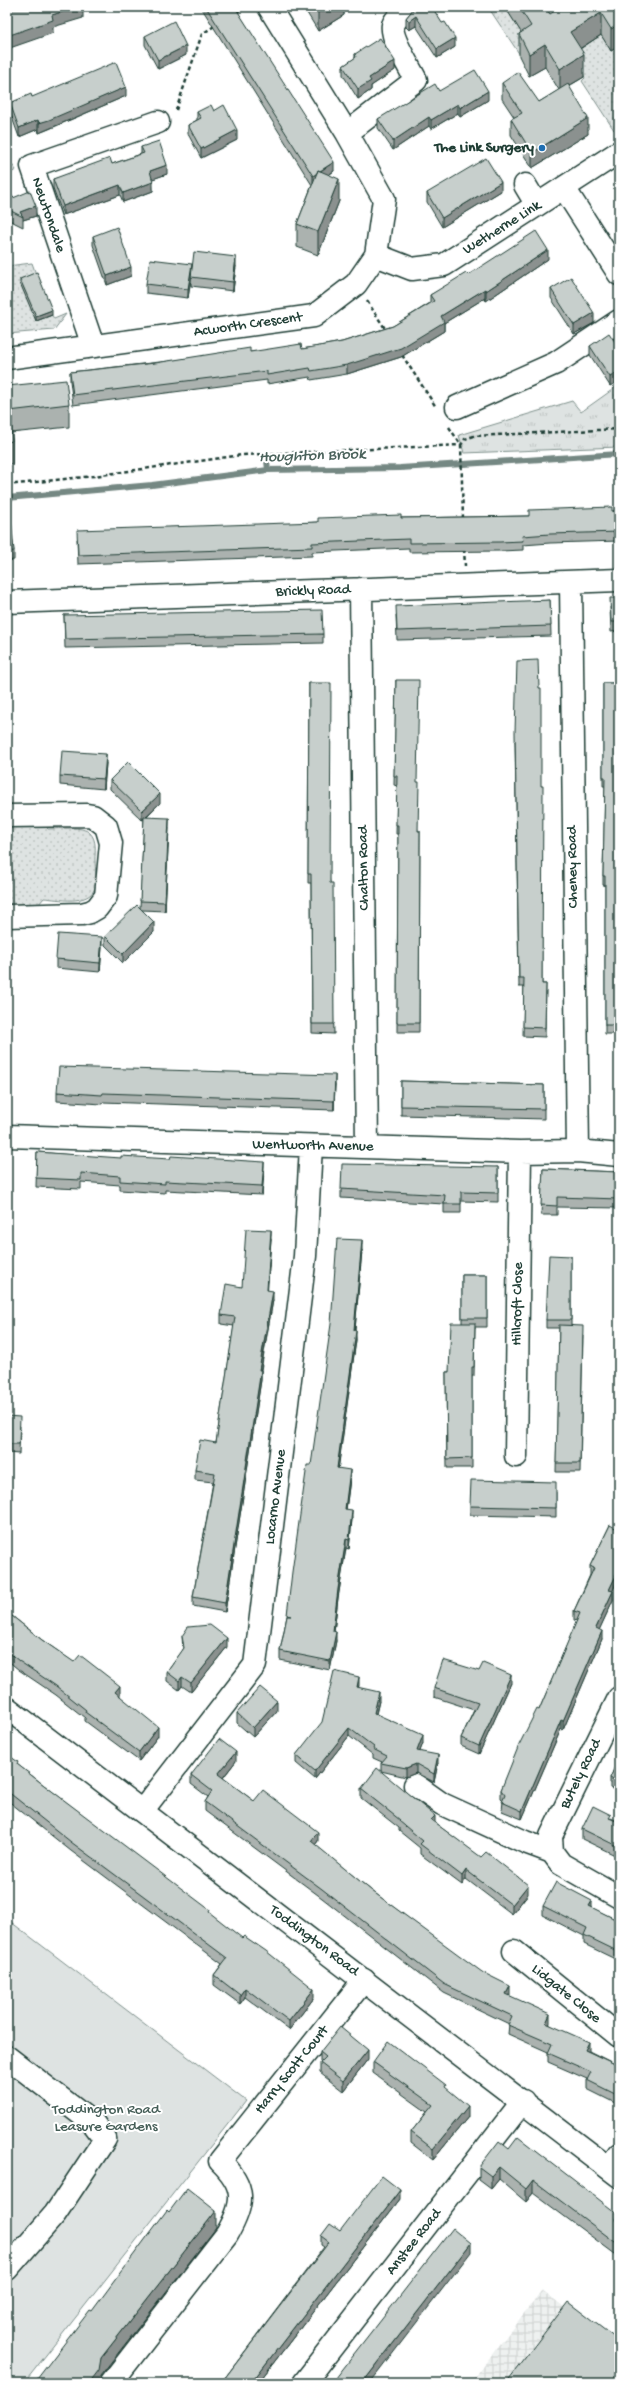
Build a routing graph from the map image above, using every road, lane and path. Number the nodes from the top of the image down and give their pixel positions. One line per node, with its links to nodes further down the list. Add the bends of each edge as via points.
1 (246, 7): 4 (path)
2 (277, 10): 7 (street, Acworth Crescent)
3 (403, 13): 7 (street, via 396,19 393,27 394,37 416,80)
4 (233, 15)
5 (221, 22): 6 (path, via 202,34 174,115)
6 (158, 122): 17 (street, Newtondale, via 32,166)
7 (347, 133): 12 (street, Acworth Crescent, via 384,199)
8 (619, 152): 10 (street, Wetherne Link)
9 (525, 185): 11 (street)
10 (564, 188): 11 (street, Wetherne Link); 13 (street)
11 (537, 205): 12 (street, Wetherne Link, via 444,264 412,269)
12 (376, 255): 14 (street, Acworth Crescent)
13 (619, 274)
14 (356, 284): 16 (path); 17 (street, Acworth Crescent, via 314,316)
15 (619, 321): 20 (street, via 556,363)
16 (389, 335)
17 (93, 346): 19 (street, Acworth Crescent)
18 (398, 348): 20 (path)
19 (7, 358)
20 (448, 415): 22 (path)
21 (619, 429): 22 (path, via 474,436 465,439)
22 (461, 445): 23 (path, via 242,455 94,476); 24 (path)
23 (7, 485)
24 (463, 525)
25 (464, 548): 28 (path)
26 (619, 580): 27 (street, Brickly Road)
27 (571, 583): 28 (street, Brickly Road); 36 (street, Cheney Road)
28 (465, 586): 29 (street, Brickly Road)
29 (361, 589): 30 (street, Brickly Road); 35 (street, Chalton Road)
30 (7, 602)
31 (7, 816): 32 (street, via 93,816 106,826 111,843 106,896 97,908 82,914)
32 (7, 916)
33 (7, 1136): 34 (street, Wentworth Avenue)
34 (311, 1146): 35 (street, Wentworth Avenue); 43 (street, Locarno Avenue, via 305,1256 255,1665)
35 (367, 1147): 37 (street, Wentworth Avenue)
36 (578, 1151): 37 (street, Wentworth Avenue); 38 (street, Wentworth Avenue)
37 (520, 1152): 39 (street, Hillcroft Close)
38 (619, 1155)
39 (516, 1456)
40 (619, 1698): 44 (street, Butely Road, via 551,1836)
41 (7, 1708): 43 (street, Toddington Road)
42 (415, 1785): 44 (street, via 442,1804)
43 (142, 1811): 47 (street, Toddington Road)
44 (552, 1852): 45 (street, via 561,1864)
45 (619, 1897)
46 (514, 1951): 48 (street, Lidgate Close)
47 (364, 1980): 50 (street, Toddington Road); 53 (street, Harry Scott Court, via 220,2161 231,2171 241,2189 237,2216 227,2234)
48 (619, 2036)
49 (7, 2057): 52 (street, via 94,2124 105,2139 55,2214)
50 (523, 2101): 51 (street, Toddington Road); 54 (street, Anstee Road)
51 (616, 2166)
52 (7, 2269)
53 (111, 2383)
54 (304, 2383)

